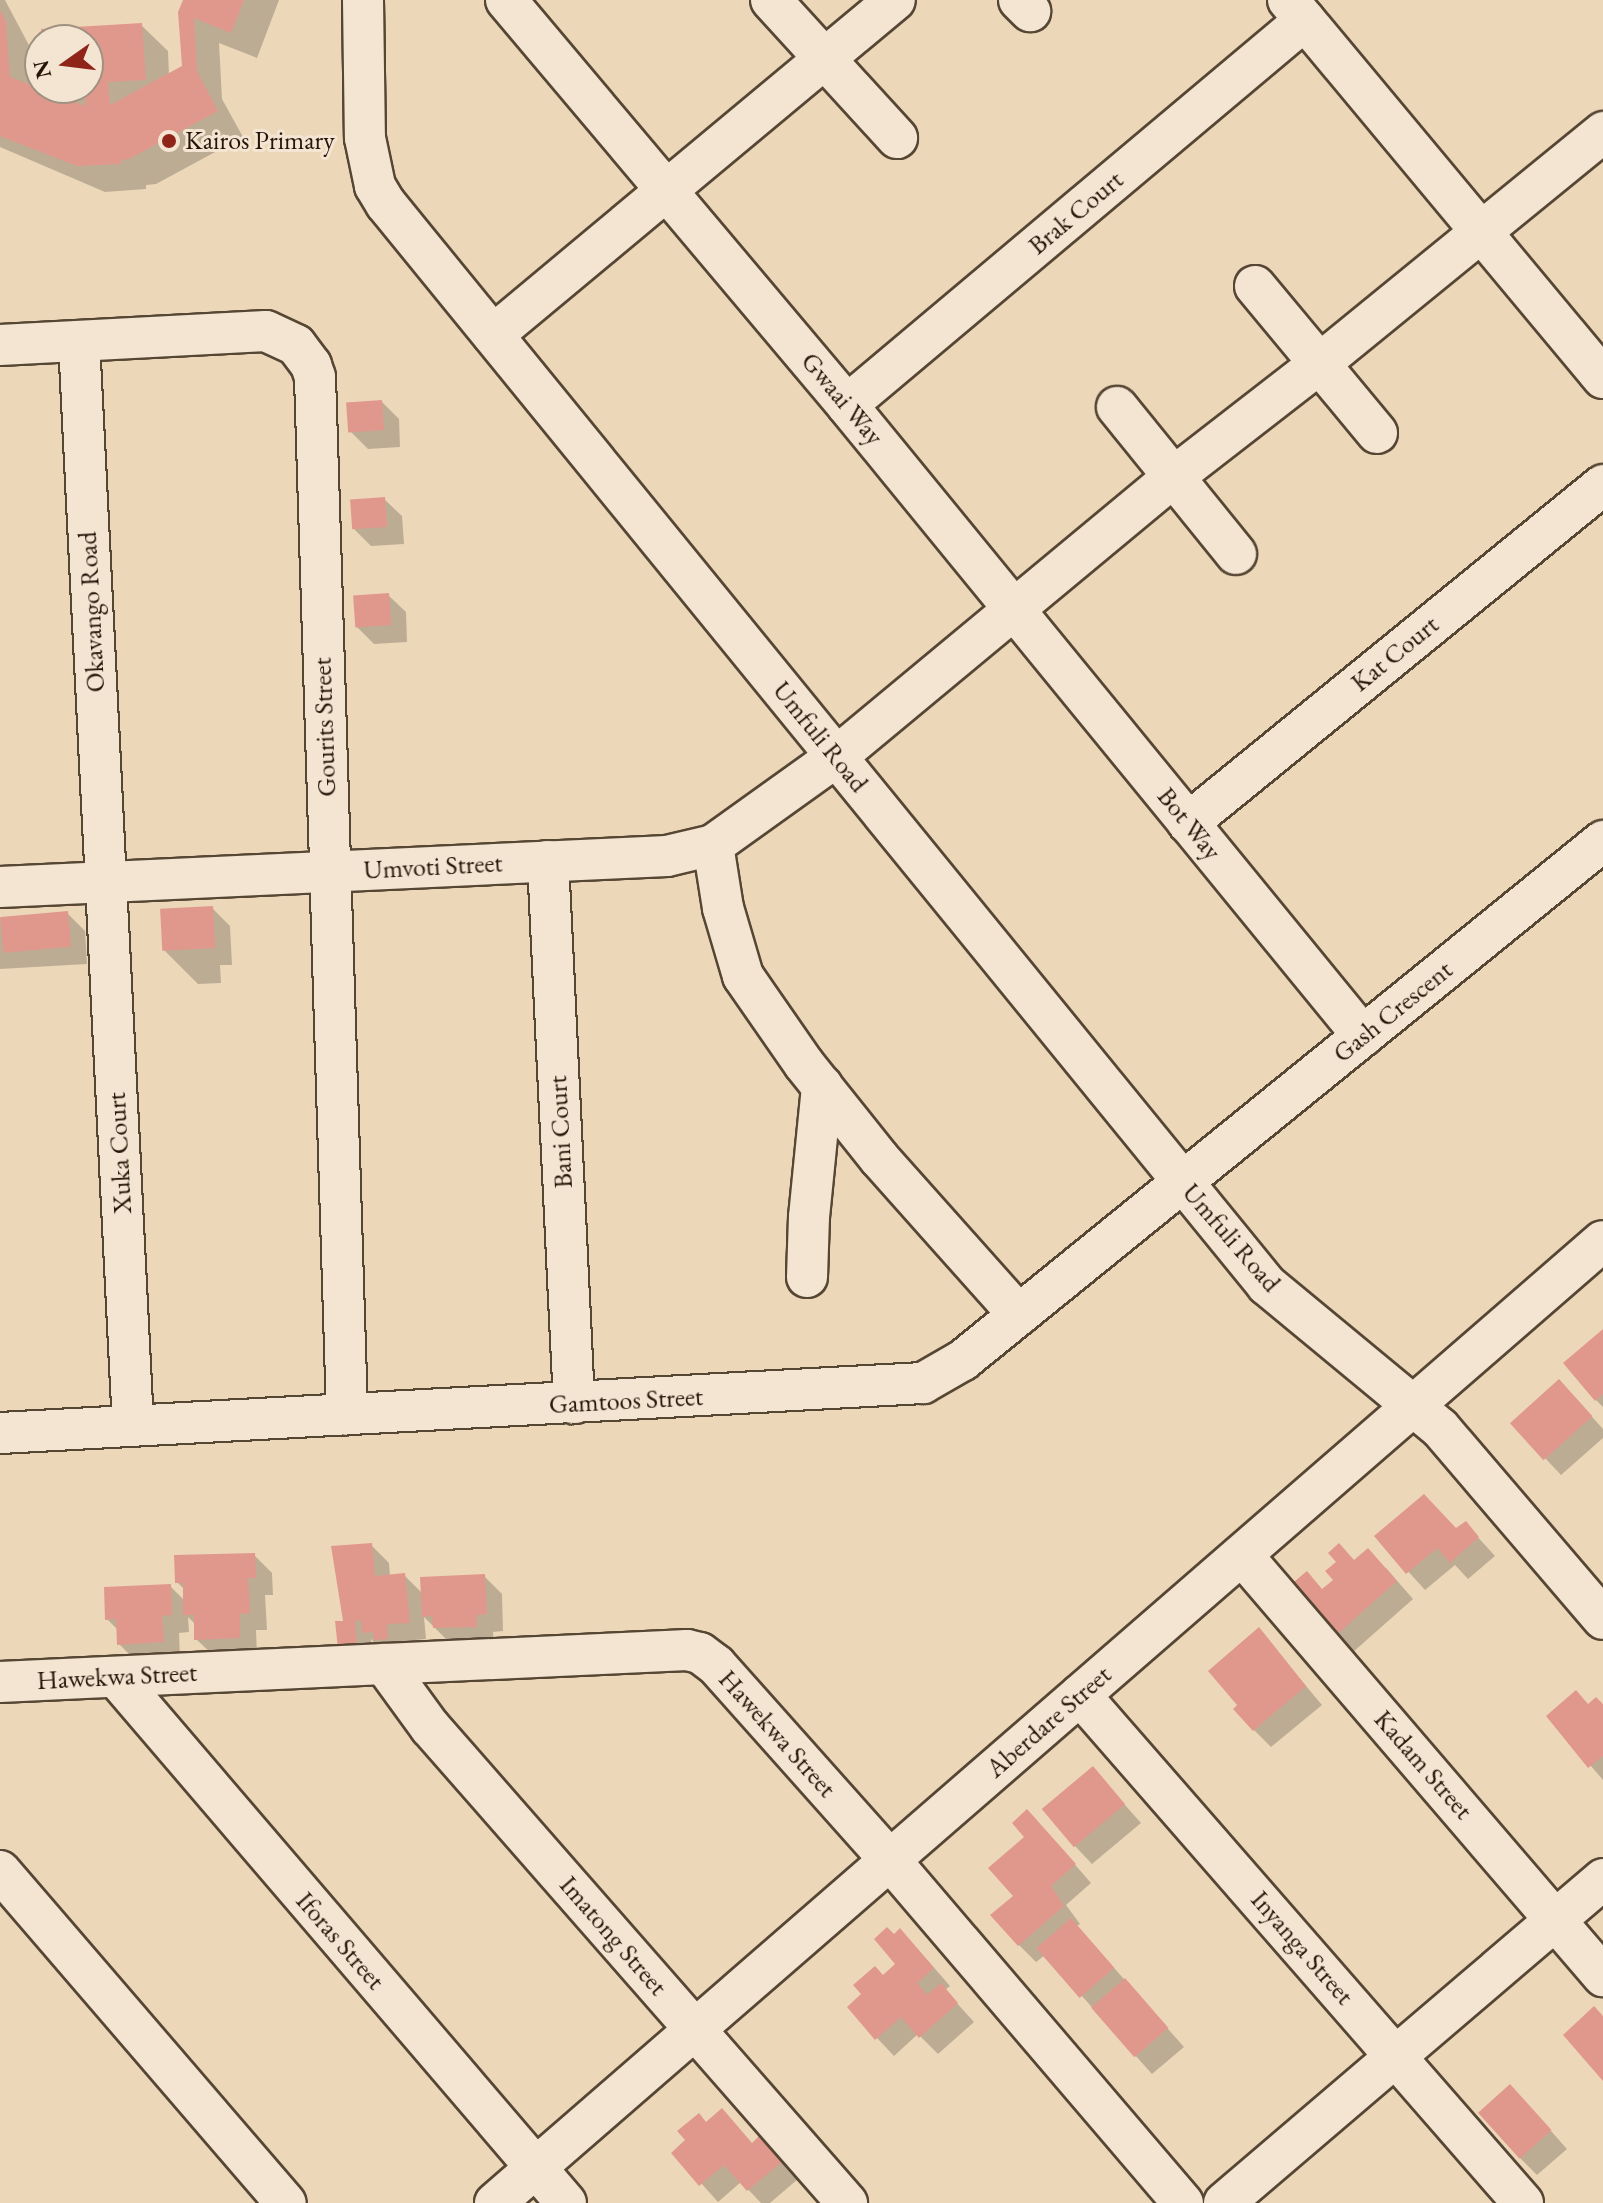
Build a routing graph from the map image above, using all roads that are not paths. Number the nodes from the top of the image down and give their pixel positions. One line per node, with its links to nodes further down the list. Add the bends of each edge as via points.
1 (363, 0): 12 (street, Umfuli Road, via 365,138 375,186)
2 (506, 0): 9 (street, Gwaai Way)
3 (771, 0): 6 (street)
4 (895, 0): 6 (street)
5 (1297, 10): 10 (street); 17 (street, Brak Court)
6 (824, 59): 8 (street); 9 (street)
7 (1603, 132): 10 (street)
8 (897, 138)
9 (667, 188): 12 (street); 17 (street, Gwaai Way)
10 (1482, 233): 15 (street); 16 (street)
11 (1255, 286): 15 (street)
12 (493, 335): 24 (street, Umfuli Road)
13 (79, 341): 14 (street, Gourits Street); 29 (street, Gourits Street, via 266,331 296,345 311,365); 30 (street, Okavango Road)
14 (0, 345)
15 (1319, 364): 19 (street); 20 (street)
16 (1603, 378)
17 (847, 405): 23 (street, Gwaai Way)
18 (1117, 407): 20 (street)
19 (1377, 433)
20 (1176, 475): 22 (street); 23 (street)
21 (1603, 485): 25 (street, Kat Court)
22 (1236, 554)
23 (1015, 611): 24 (street); 25 (street, Bot Way)
24 (836, 757): 27 (street, Umvoti Street); 34 (street, Umfuli Road)
25 (1188, 823): 32 (street, Bot Way)
26 (1603, 841): 32 (street, Gash Crescent)
27 (713, 845): 28 (street, Umvoti Street, via 667,856); 33 (street, via 723,908 743,976)
28 (548, 861): 29 (street, Umvoti Street); 38 (street, Bani Court)
29 (329, 871): 30 (street, Umvoti Street); 40 (street, Gourits Street)
30 (106, 882): 31 (street, Umvoti Street); 41 (street, Xuka Court)
31 (0, 887)
32 (1363, 1036): 34 (street, Gash Crescent)
33 (822, 1086): 36 (street); 37 (street)
34 (1183, 1182): 37 (street, Gamtoos Street); 39 (street, Umfuli Road, via 1267,1285)
35 (1600, 1250): 39 (street, Aberdare Street)
36 (807, 1277)
37 (1019, 1315): 38 (street, Gamtoos Street, via 963,1360 923,1383)
38 (574, 1403): 40 (street, Gamtoos Street)
39 (1412, 1406): 43 (street, Aberdare Street); 44 (street, Umfuli Road, via 1440,1428)
40 (347, 1415): 41 (street, Gamtoos Street)
41 (133, 1425): 42 (street, Gamtoos Street)
42 (0, 1433)
43 (1242, 1555): 48 (street, Aberdare Street); 52 (street, Kadam Street)
44 (1603, 1619)
45 (384, 1664): 46 (street, Hawekwa Street); 49 (street, Hawekwa Street, via 700,1653); 54 (street, Imatong Street, via 430,1727)
46 (116, 1677): 47 (street, Hawekwa Street); 56 (street, Iforas Street)
47 (0, 1682)
48 (1080, 1695): 49 (street, Aberdare Street); 55 (street, Inyanga Street)
49 (890, 1860): 54 (street, Aberdare Street); 61 (street, Hawekwa Street)
50 (0, 1871): 57 (street)
51 (1603, 1879): 52 (street)
52 (1555, 1920): 53 (street, Kadam Street); 55 (street)
53 (1603, 1976)
54 (696, 2029): 56 (street, Aberdare Street); 60 (street, Imatong Street)
55 (1397, 2057): 62 (street); 63 (street, Inyanga Street)
56 (535, 2168): 58 (street, Aberdare Street); 59 (street, Iforas Street)
57 (286, 2203)
58 (495, 2203)
59 (566, 2203)
60 (847, 2203)
61 (1183, 2203)
62 (1224, 2203)
63 (1523, 2203)

